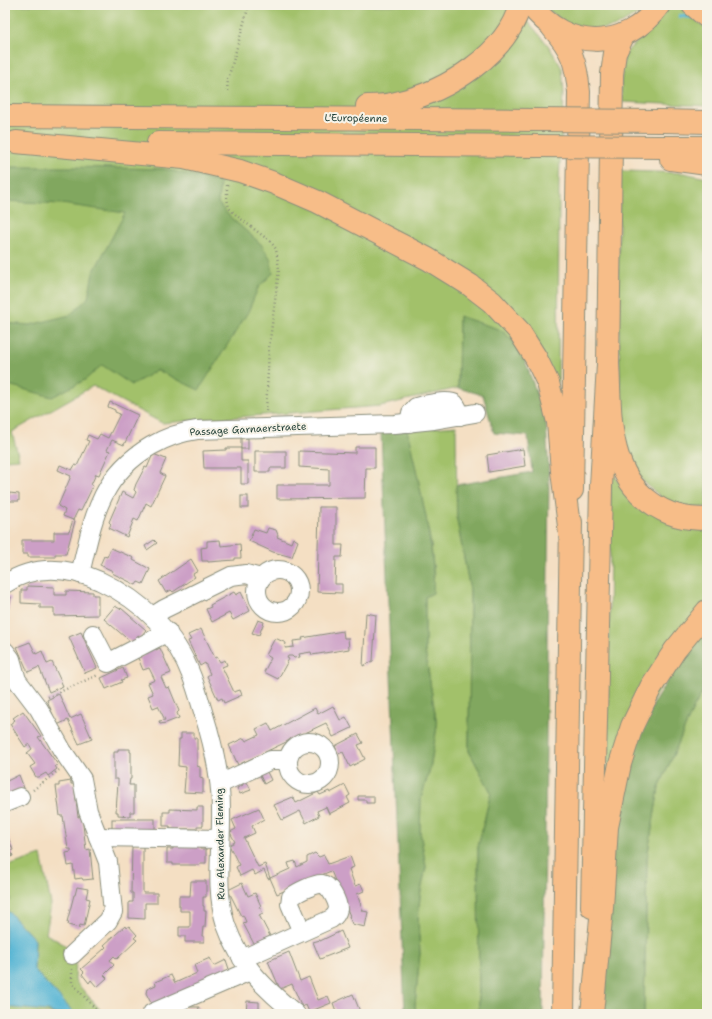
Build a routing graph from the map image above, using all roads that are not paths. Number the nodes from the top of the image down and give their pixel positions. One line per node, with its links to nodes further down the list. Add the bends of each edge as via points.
1 (520, 5): 7 (main road, via 508,32 481,61 453,81 415,98 382,105 302,108)
2 (530, 5): 4 (main road)
3 (659, 5): 5 (main road, via 644,22)
4 (552, 27): 5 (main road, via 569,35 587,39 606,39); 16 (main road, via 571,53 576,67 579,92)
5 (624, 34): 13 (main road, via 615,53 612,74)
6 (5, 116): 7 (main road, L'Européenne)
7 (196, 117): 8 (main road, L'Européenne, bridge)
8 (707, 122)
9 (10, 142): 11 (main road, bridge, via 384,144); 16 (main road, via 184,158 240,171 318,202 433,262 470,285 496,306 519,331 548,383 558,422)
10 (707, 147): 11 (main road)
11 (659, 153): 12 (main road)
12 (707, 164)
13 (608, 364): 15 (main road, via 613,440 627,478 647,500 670,514 691,519); 36 (main road, via 601,486)
14 (468, 415): 17 (street, Passage Garnaerstraete, via 409,423 265,427 190,431 178,434 132,458 115,476 93,520)
15 (707, 519)
16 (571, 542): 33 (main road)
17 (80, 574): 19 (street, Rue Alexander Fleming, via 61,569 38,570); 21 (street, Rue Alexander Fleming, via 120,592)
18 (261, 578): 21 (street, via 246,574 231,576)
19 (5, 584)
20 (707, 611): 36 (main road, via 675,650 651,687 632,726 620,764 607,827)
21 (153, 616): 22 (street, Rue Alexander Fleming)
22 (168, 632): 23 (street, via 108,663); 26 (street, Rue Alexander Fleming, via 195,685 213,745)
23 (93, 634)
24 (5, 651): 27 (street, via 11,659 17,680 35,703 82,779 88,811)
25 (288, 760): 26 (street, via 271,760)
26 (220, 784): 28 (street, Rue Alexander Fleming)
27 (98, 837): 28 (street); 30 (street, via 108,862 113,912 108,921)
28 (220, 839): 31 (street, Rue Alexander Fleming, via 221,903 226,925)
29 (302, 932): 31 (street)
30 (72, 955)
31 (246, 965): 32 (street); 35 (street, Rue Alexander Fleming, via 267,990)
32 (180, 1007): 34 (street)
33 (563, 1012)
34 (152, 1013)
35 (296, 1014)
36 (591, 1014)

